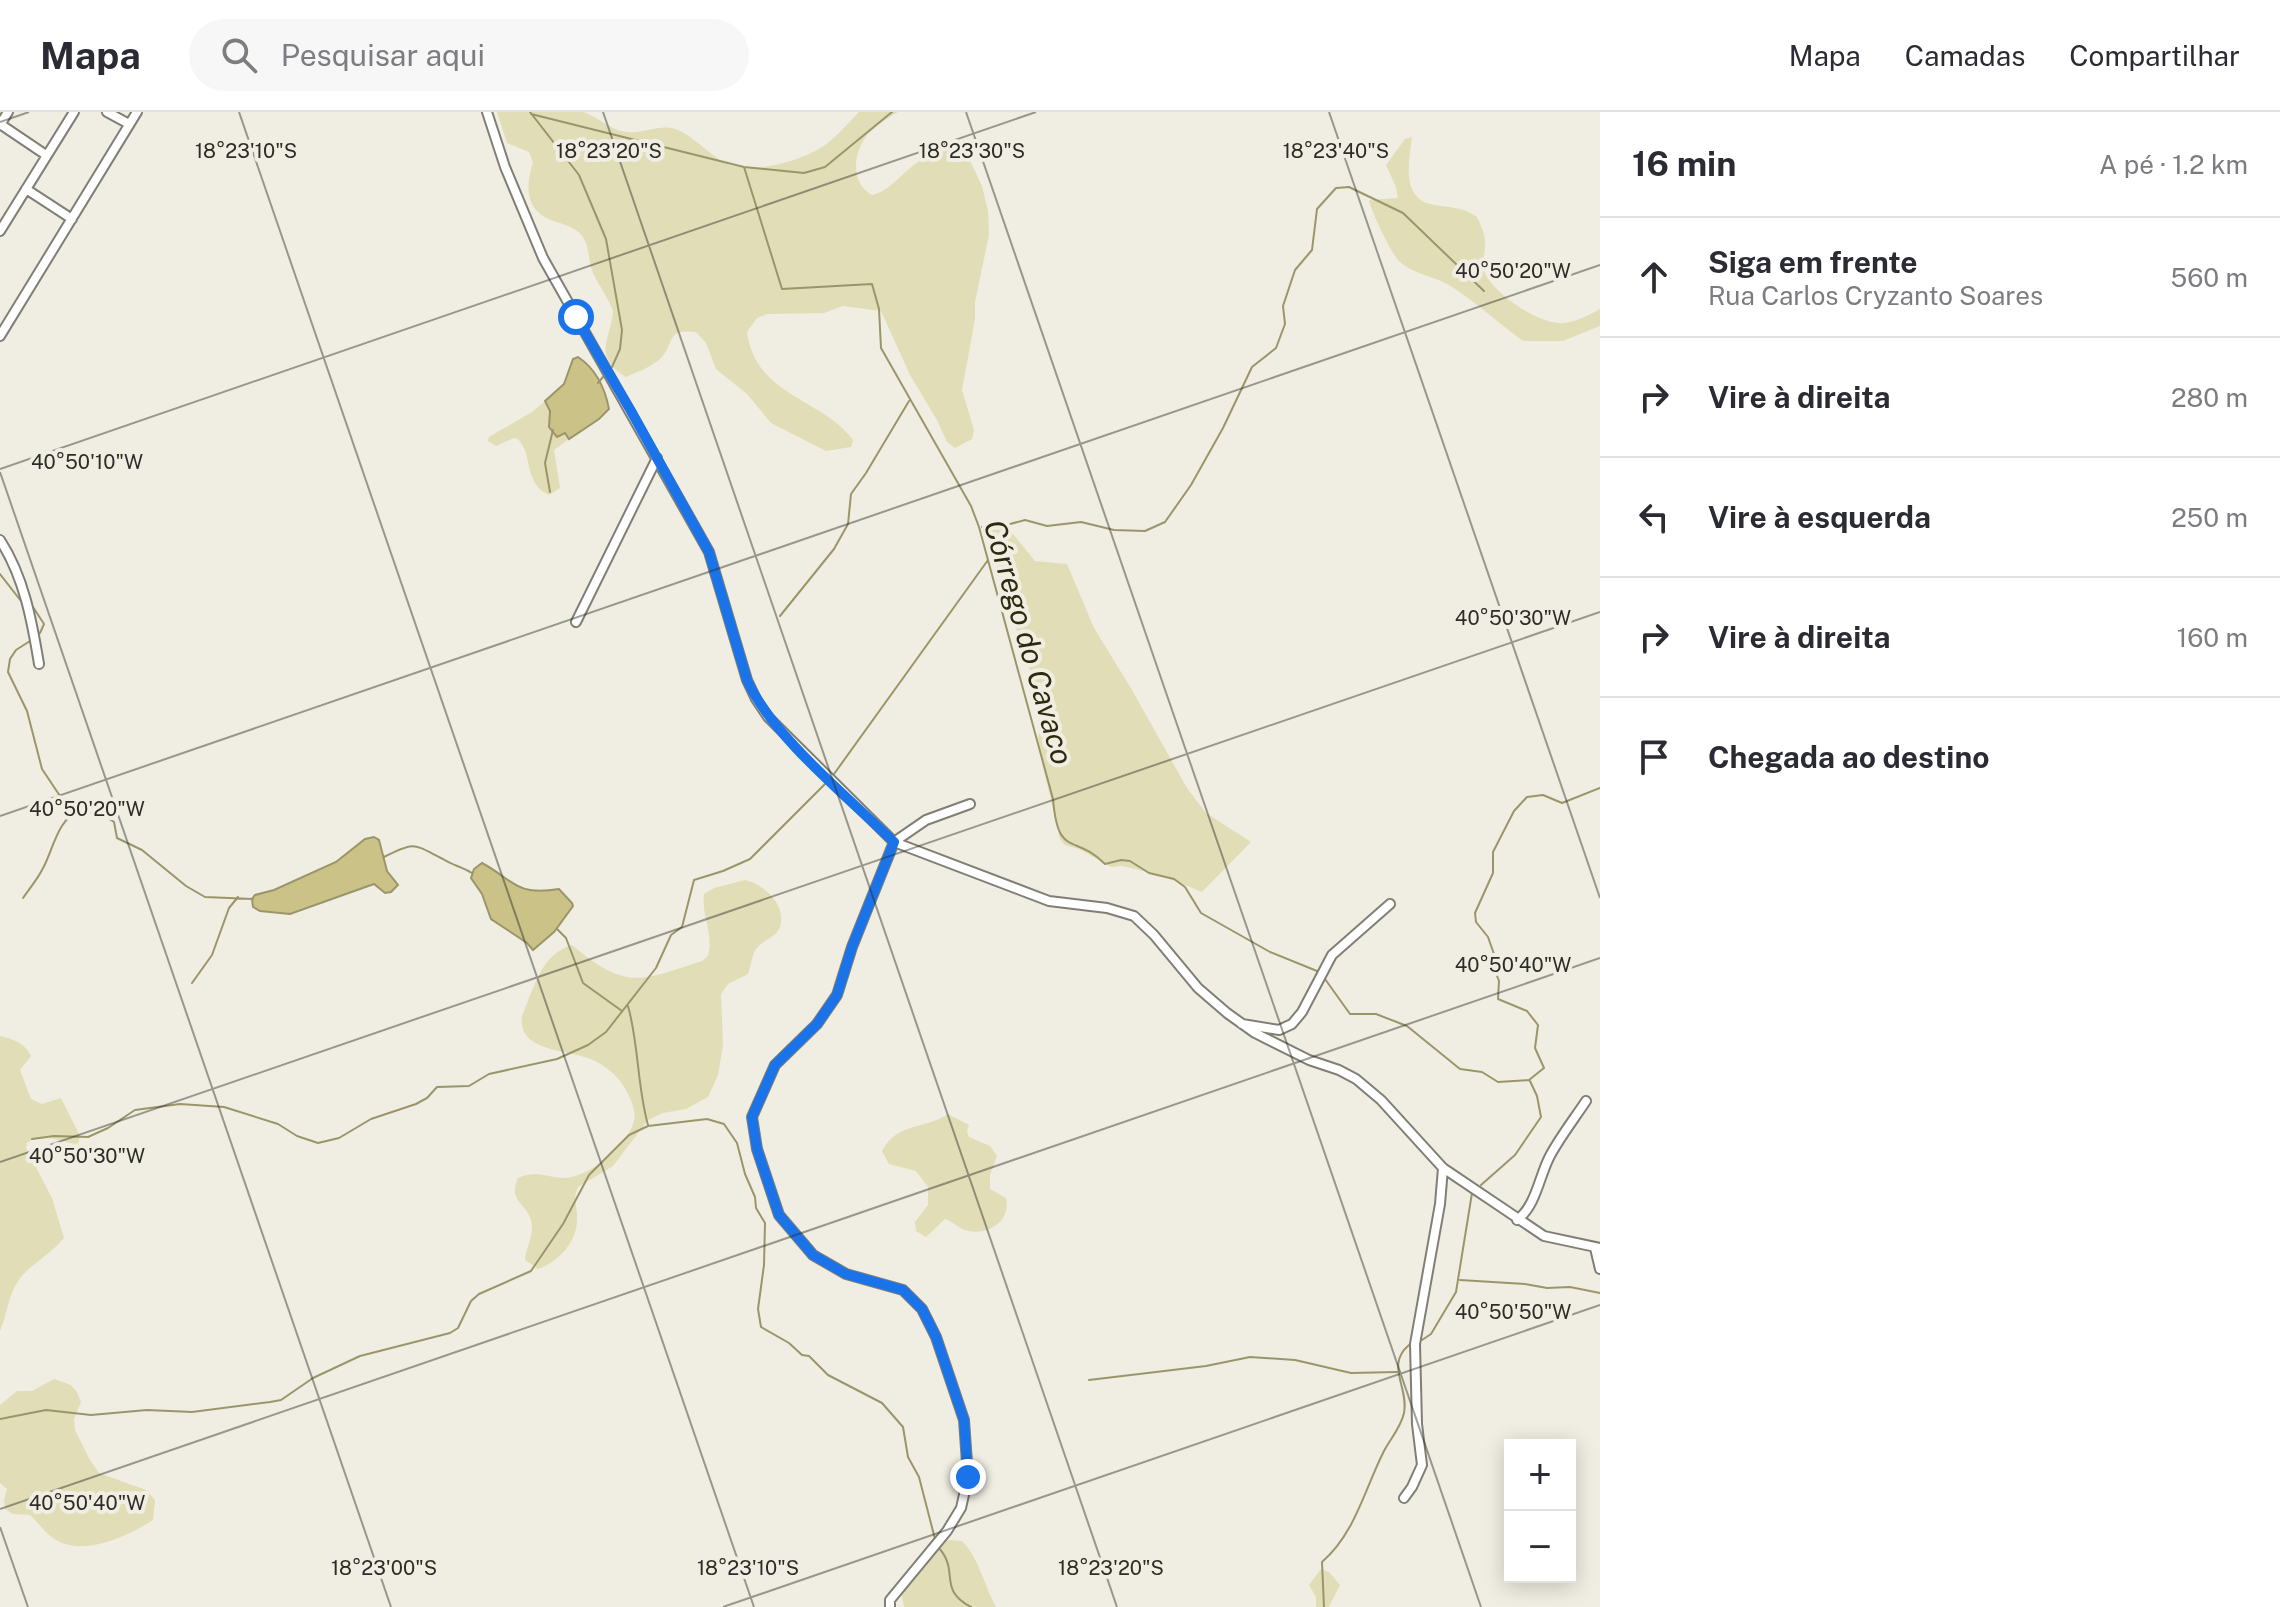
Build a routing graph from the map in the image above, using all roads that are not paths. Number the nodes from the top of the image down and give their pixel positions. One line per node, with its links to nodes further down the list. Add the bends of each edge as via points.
1 (8, 112): 7 (street)
2 (74, 112): 8 (street)
3 (107, 112): 6 (street)
4 (137, 112): 6 (street)
5 (487, 112): 13 (street, via 543,258)
6 (129, 124): 10 (street)
7 (0, 125): 8 (street)
8 (46, 155): 9 (street)
9 (26, 189): 10 (street); 11 (street)
10 (72, 219): 12 (street)
11 (0, 231)
12 (0, 336)
13 (657, 458): 15 (street); 18 (street, via 709,552 756,699 813,764)
14 (0, 540): 16 (street, via 17,572)
15 (576, 622)
16 (39, 664)
17 (970, 804): 18 (street, via 926,820)
18 (894, 842): 20 (street, via 1049,901 1134,916 1198,988); 27 (street, via 837,995 817,1024 775,1065 752,1117 779,1215 813,1255 846,1274 903,1290 922,1309 964,1420 968,1477 961,1508 890,1600)
19 (1390, 904): 20 (street, via 1332,955 1292,1024 1279,1030)
20 (1241, 1024): 22 (street, via 1356,1079)
21 (1586, 1101): 23 (street, via 1552,1151 1532,1203)
22 (1443, 1168): 23 (street); 26 (street, via 1415,1344 1422,1465)
23 (1517, 1220): 24 (street, via 1544,1236)
24 (1598, 1248): 25 (street)
25 (1600, 1269)
26 (1404, 1498)
27 (890, 1607)

